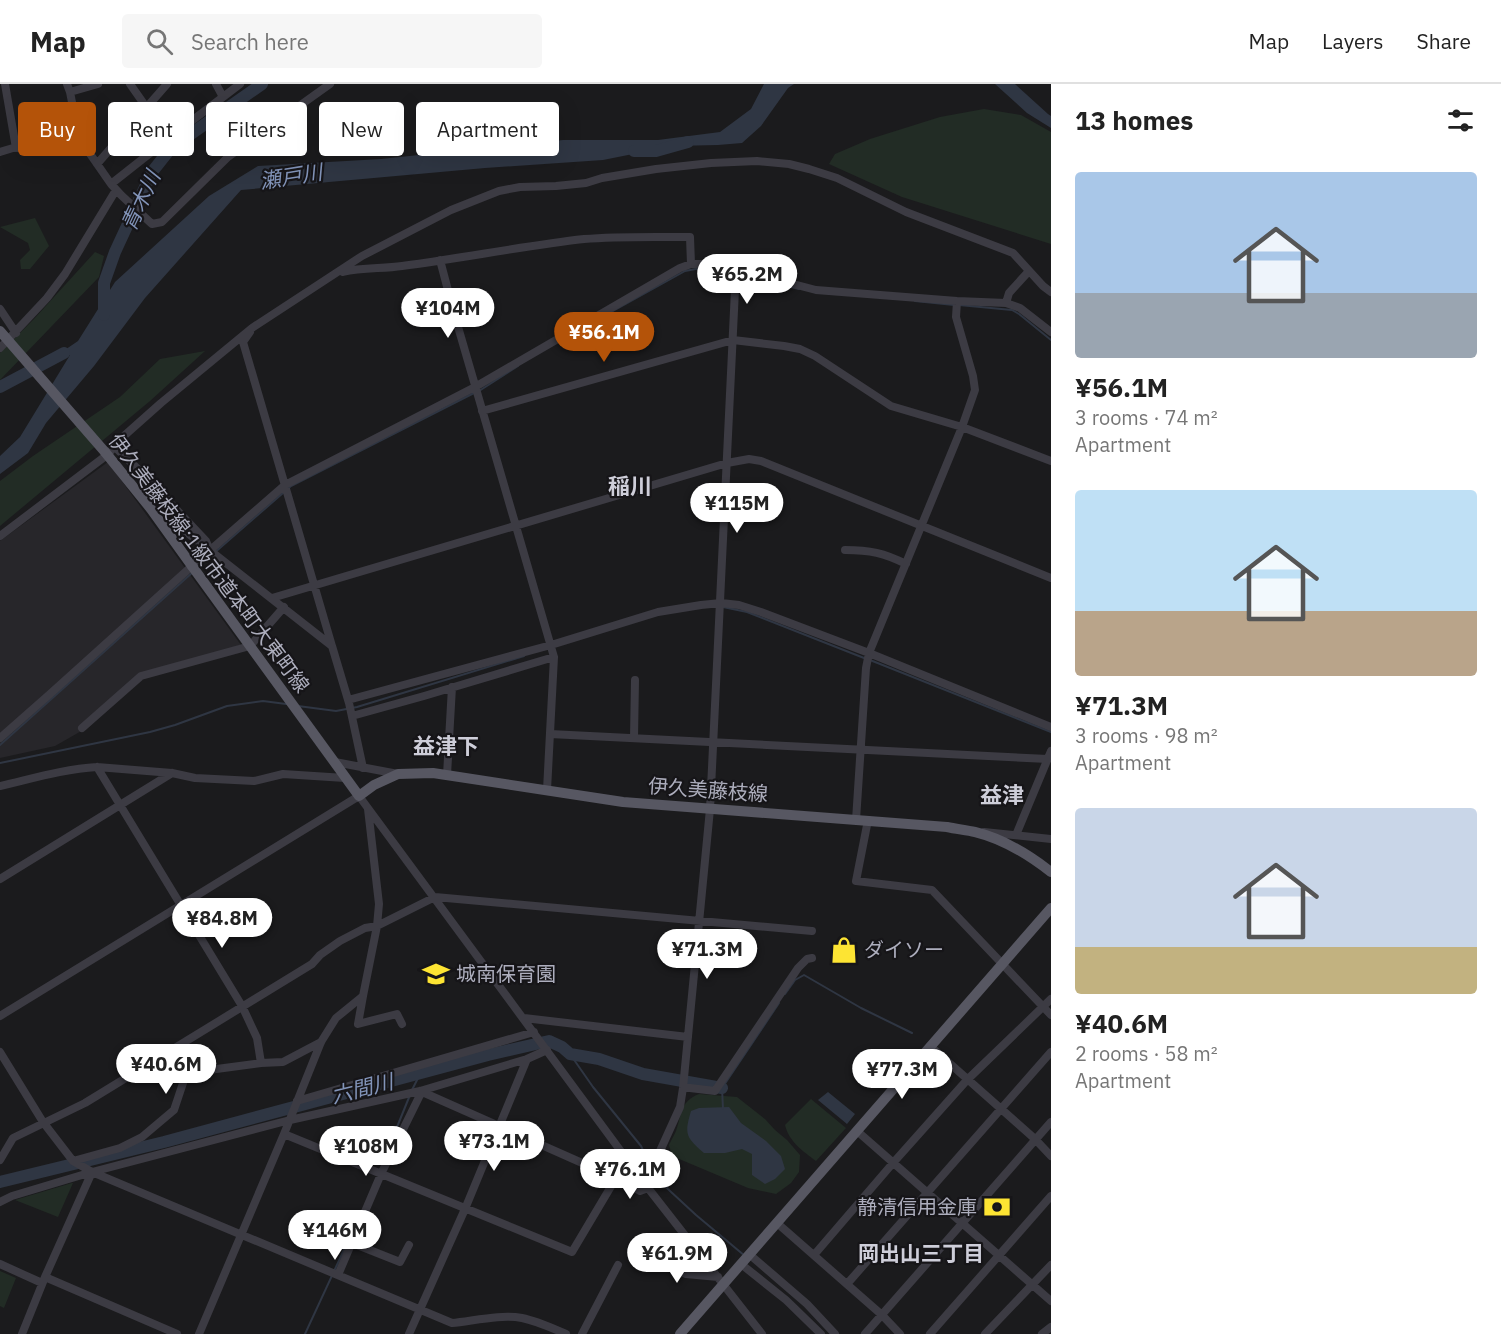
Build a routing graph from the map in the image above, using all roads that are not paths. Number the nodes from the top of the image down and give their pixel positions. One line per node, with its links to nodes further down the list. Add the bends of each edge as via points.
1 (5, 84): 13 (street)
2 (98, 84): 8 (street)
3 (130, 84): 10 (street)
4 (167, 84): 11 (street)
5 (216, 84): 9 (street)
6 (240, 84): 9 (street)
7 (330, 84): 19 (street, via 228,157 162,222 152,224)
8 (68, 88)
9 (223, 97): 12 (street)
10 (143, 102)
11 (151, 102)
12 (194, 119)
13 (16, 148): 15 (street)
14 (108, 151): 18 (street)
15 (0, 152)
16 (91, 156): 18 (street)
17 (149, 156): 19 (street)
18 (97, 164): 19 (street)
19 (113, 187): 33 (street, via 65,274)
20 (440, 260): 21 (street, via 632,236 690,237); 24 (street); 34 (street)
21 (691, 264): 22 (street); 34 (street)
22 (736, 269): 26 (street, via 816,290); 32 (street)
23 (1029, 271): 24 (street, via 1013,253 906,212 837,178 789,164 756,161 656,169 586,183 499,191 451,210); 25 (street); 27 (street, via 1009,293)
24 (337, 273): 29 (street)
25 (1051, 292)
26 (957, 301): 27 (street); 36 (street, via 956,317 975,390)
27 (1006, 303): 31 (street, via 1020,308)
28 (0, 309): 33 (street)
29 (252, 328): 37 (street, via 161,403); 40 (street, via 243,342)
30 (0, 331): 33 (main road, 伊久美藤枝線;1級市道本町大東町線)
31 (1051, 332)
32 (733, 340): 35 (street); 36 (street, via 800,350 891,406); 39 (street)
33 (8, 341): 37 (main road, 伊久美藤枝線;1級市道本町大東町線)
34 (475, 387): 35 (street); 40 (street)
35 (482, 411): 41 (street)
36 (962, 427): 38 (street); 42 (street)
37 (111, 451): 43 (main road, 伊久美藤枝線;1級市道本町大東町線, bridge); 44 (street); 46 (street, via 142,474)
38 (1051, 461)
39 (727, 463): 41 (street); 42 (street, via 761,461); 52 (street)
40 (285, 485): 46 (street); 50 (street)
41 (516, 525): 50 (street); 54 (street)
42 (921, 526): 47 (street); 49 (street)
43 (165, 528): 46 (street, via 180,527); 48 (main road, 伊久美藤枝線;1級市道本町大東町線, bridge)
44 (0, 536)
45 (845, 549): 47 (street, via 871,550)
46 (210, 551): 48 (street); 51 (street)
47 (906, 564): 57 (street)
48 (192, 566): 55 (main road, 伊久美藤枝線;1級市道本町大東町線); 66 (street)
49 (1051, 578)
50 (315, 585): 51 (street); 56 (street)
51 (272, 598): 53 (street)
52 (721, 603): 54 (street, via 658,612); 57 (street, via 761,612); 68 (street)
53 (284, 607): 55 (street); 56 (street)
54 (551, 645): 58 (street); 61 (street)
55 (250, 646): 64 (street, via 141,676); 71 (main road, 伊久美藤枝線;1級市道本町大東町線)
56 (332, 646): 61 (street)
57 (870, 653): 63 (street); 69 (street)
58 (554, 657): 60 (street); 65 (street)
59 (635, 680): 67 (street)
60 (452, 687): 62 (street); 76 (street)
61 (349, 702): 62 (street)
62 (352, 716): 73 (street)
63 (1051, 727)
64 (82, 728)
65 (550, 734): 67 (street); 79 (street)
66 (0, 738)
67 (634, 738): 68 (street)
68 (713, 742): 69 (street); 83 (street)
69 (861, 750): 70 (street); 84 (street)
70 (1049, 755): 86 (street)
71 (335, 762): 73 (street); 77 (main road, 伊久美藤枝線;1級市道本町大東町線)
72 (97, 767): 74 (street); 78 (street); 81 (street)
73 (363, 768): 75 (street)
74 (172, 772): 77 (street, via 195,778 254,781 283,774); 81 (street)
75 (398, 774): 76 (main road, 伊久美藤枝線); 80 (main road, 伊久美藤枝線)
76 (447, 775): 79 (main road, 伊久美藤枝線)
77 (345, 778): 80 (main road, 伊久美藤枝線;1級市道本町大東町線)
78 (0, 786)
79 (547, 790): 83 (main road, 伊久美藤枝線, via 623,802)
80 (359, 796): 82 (street); 91 (street)
81 (119, 805): 89 (street); 91 (street)
82 (368, 807): 90 (street); 94 (street, via 379,904)
83 (710, 809): 84 (main road, 伊久美藤枝線); 93 (street)
84 (862, 820): 85 (main road, 伊久美藤枝線); 97 (street, via 856,881 932,890)
85 (975, 832): 86 (street); 88 (main road, 伊久美藤枝線, via 1017,848)
86 (1016, 835): 87 (street)
87 (1051, 839)
88 (1051, 872)
89 (0, 879)
90 (435, 897): 93 (street); 94 (street); 104 (street)
91 (180, 906): 100 (street); 103 (street)
92 (1051, 908): 97 (main road)
93 (699, 921): 95 (street); 107 (street)
94 (377, 926): 98 (street); 100 (street, via 340,941 312,964)
95 (812, 931)
96 (812, 958): 116 (street, via 798,968 715,1091)
97 (1002, 964): 101 (street); 109 (main road)
98 (363, 996): 105 (street, via 358,1024 397,1014); 108 (street, via 336,1018)
99 (1051, 999): 101 (street)
100 (242, 1006): 114 (street, via 257,1038); 121 (street, via 85,1103)
101 (1044, 1007): 102 (street); 115 (street)
102 (1051, 1015)
103 (0, 1016)
104 (524, 1018): 106 (street); 107 (street)
105 (402, 1024)
106 (534, 1032): 110 (street); 118 (street)
107 (688, 1037): 116 (street)
108 (321, 1042): 114 (street, via 283,1062); 118 (street)
109 (930, 1046): 115 (street); 124 (main road)
110 (547, 1050): 113 (street); 132 (street)
111 (0, 1052): 121 (street)
112 (1051, 1052): 119 (street)
113 (527, 1059): 117 (street); 123 (street)
114 (261, 1063): 129 (street, via 194,1072 184,1080 174,1110 142,1137 120,1148)
115 (968, 1080): 119 (street); 130 (street)
116 (683, 1088): 132 (street, via 680,1107 655,1162)
117 (421, 1091): 120 (street); 123 (street); 133 (street)
118 (297, 1101): 120 (street)
119 (1000, 1109): 126 (street); 136 (street)
120 (290, 1120): 125 (street); 131 (street)
121 (43, 1122): 128 (street, via 14,1138); 129 (street)
122 (1051, 1122): 126 (street)
123 (499, 1125): 134 (street); 139 (street)
124 (857, 1131): 130 (street); 140 (main road)
125 (284, 1134): 133 (street); 142 (street)
126 (1035, 1139): 127 (street); 141 (street)
127 (1051, 1156)
128 (0, 1160)
129 (72, 1161): 131 (street)
130 (893, 1163): 136 (street); 145 (street)
131 (92, 1172): 138 (street); 142 (street); 153 (street)
132 (637, 1173): 135 (street)
133 (381, 1174): 139 (street); 143 (street)
134 (616, 1178): 135 (street, via 640,1191); 139 (street, via 572,1252)
135 (648, 1188): 154 (street)
136 (927, 1193): 141 (street); 155 (street)
137 (1051, 1196): 147 (street)
138 (0, 1202)
139 (465, 1209): 158 (street)
140 (777, 1222): 145 (street); 148 (main road)
141 (962, 1224): 147 (street); 159 (street)
142 (241, 1235): 152 (street); 163 (street)
143 (352, 1243): 144 (street, via 400,1262); 152 (street)
144 (409, 1245)
145 (814, 1255): 155 (street)
146 (645, 1256): 154 (street, via 686,1274)
147 (999, 1256): 156 (street); 173 (street)
148 (745, 1259): 154 (main road); 169 (street); 170 (street, via 807,1304)
149 (0, 1264): 153 (street)
150 (618, 1264): 166 (street)
151 (1051, 1265): 156 (street)
152 (338, 1275): 158 (street)
153 (44, 1280): 161 (street); 162 (street)
154 (721, 1280): 167 (main road); 168 (street)
155 (847, 1284): 159 (street)
156 (1032, 1285): 157 (street); 174 (street)
157 (1051, 1301)
158 (420, 1310): 164 (street); 165 (street, via 452,1323 521,1318)
159 (882, 1315): 171 (street); 172 (street)
160 (1051, 1327): 175 (street)
161 (22, 1334)
162 (177, 1334)
163 (199, 1334)
164 (409, 1334)
165 (566, 1334)
166 (582, 1334)
167 (680, 1334)
168 (762, 1334)
169 (822, 1334)
170 (836, 1334)
171 (865, 1334)
172 (900, 1334)
173 (930, 1334)
174 (985, 1334)
175 (1042, 1334)

